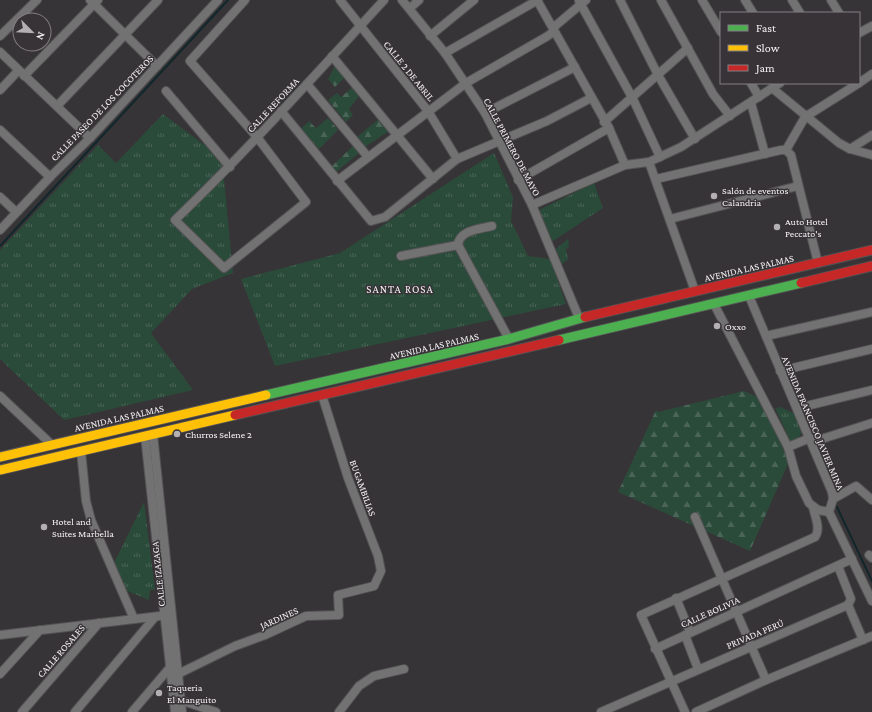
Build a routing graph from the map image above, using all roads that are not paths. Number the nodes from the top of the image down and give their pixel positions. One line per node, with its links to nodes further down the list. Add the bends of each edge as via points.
1 (36, 0): 29 (street)
2 (158, 0): 28 (street)
3 (218, 0): 35 (street, CALLE PASEO DE LOS COCOTEROS)
4 (245, 0): 64 (street, via 190,60)
5 (340, 0): 23 (street, CALLE 2 DE ABRIL)
6 (384, 0): 23 (street, CALLE REFORMA)
7 (402, 0): 19 (street, CALLE PRIMERO DE MAYO)
8 (419, 0): 19 (street)
9 (474, 0): 30 (street)
10 (538, 0): 25 (street); 33 (street)
11 (620, 0): 39 (street)
12 (661, 0): 31 (street)
13 (702, 0): 26 (street)
14 (745, 0): 20 (street)
15 (792, 0): 21 (street)
16 (831, 0): 22 (street)
17 (582, 1): 25 (street); 51 (street)
18 (94, 2): 28 (street); 37 (street)
19 (410, 8): 30 (street, CALLE PRIMERO DE MAYO)
20 (752, 12)
21 (799, 12)
22 (838, 12)
23 (360, 25): 34 (street, CALLE REFORMA); 55 (street, CALLE 2 DE ABRIL)
24 (872, 26): 27 (street)
25 (554, 27): 36 (street); 40 (street, via 552,33 546,37)
26 (720, 30)
27 (860, 32)
28 (125, 34): 35 (street); 53 (street)
29 (0, 36)
30 (430, 36): 33 (street, CALLE PRIMERO DE MAYO)
31 (688, 48): 39 (street); 57 (street, via 713,94)
32 (0, 52): 37 (street)
33 (445, 53): 40 (street, CALLE PRIMERO DE MAYO)
34 (332, 56): 42 (street, CALLE REFORMA); 61 (street)
35 (157, 66): 63 (street, CALLE PASEO DE LOS COCOTEROS)
36 (575, 67): 50 (street); 56 (street)
37 (21, 73): 47 (street); 53 (street)
38 (872, 74): 41 (street)
39 (658, 75): 51 (street); 65 (street)
40 (466, 82): 55 (street); 56 (street, CALLE PRIMERO DE MAYO)
41 (860, 82)
42 (307, 84): 54 (street, CALLE REFORMA); 71 (street)
43 (752, 84): 49 (street)
44 (778, 84): 46 (street)
45 (857, 84): 58 (street)
46 (772, 88): 49 (street); 58 (street)
47 (0, 90)
48 (166, 90): 76 (street)
49 (759, 97): 52 (street)
50 (591, 98): 59 (street); 66 (street)
51 (633, 99): 59 (street); 72 (street)
52 (751, 103): 57 (street); 69 (street)
53 (57, 106): 63 (street)
54 (281, 111): 64 (street, CALLE REFORMA); 81 (street)
55 (428, 111): 61 (street); 73 (street, CALLE 2 DE ABRIL)
56 (485, 113): 66 (street, CALLE PRIMERO DE MAYO)
57 (730, 116): 65 (street)
58 (805, 117): 67 (street); 68 (street)
59 (607, 125): 75 (street); 80 (street)
60 (0, 130): 77 (street)
61 (397, 135): 71 (street); 79 (street)
62 (872, 135): 67 (street)
63 (90, 138): 77 (street, CALLE PASEO DE LOS COCOTEROS)
64 (257, 138): 76 (street, CALLE REFORMA); 76 (street, CALLE REFORMA, via 306,202 224,268 175,220)
65 (694, 139): 72 (street)
66 (500, 142): 73 (street); 80 (street, CALLE PRIMERO DE MAYO)
67 (850, 149): 70 (street)
68 (786, 150): 69 (street); 82 (street, via 791,155)
69 (765, 154): 78 (street)
70 (872, 154)
71 (368, 157): 81 (street)
72 (660, 157): 74 (street)
73 (457, 159): 79 (street)
74 (649, 162): 75 (street); 78 (street)
75 (625, 165): 84 (street)
76 (230, 166)
77 (50, 177): 85 (street, CALLE PASEO DE LOS COCOTEROS)
78 (656, 179): 86 (street)
79 (433, 180): 81 (street, via 385,217 372,220)
80 (518, 180): 84 (street, CALLE PRIMERO DE MAYO)
81 (337, 181)
82 (798, 186): 86 (street); 92 (street)
83 (0, 197): 85 (street)
84 (532, 205): 98 (street, CALLE PRIMERO DE MAYO)
85 (16, 212): 88 (street, CALLE PASEO DE LOS COCOTEROS)
86 (670, 219): 94 (street)
87 (492, 226): 89 (street, via 465,233 458,240)
88 (0, 230)
89 (458, 245): 91 (street); 100 (street)
90 (872, 250): 92 (main road, AVENIDA LAS PALMAS)
91 (401, 256)
92 (818, 263): 94 (main road, AVENIDA LAS PALMAS)
93 (872, 266): 95 (main road)
94 (696, 291): 98 (main road, AVENIDA LAS PALMAS)
95 (748, 296): 96 (main road); 99 (street, AVENIDA FRANCISCO JAVIER MINA)
96 (714, 304): 104 (main road); 111 (street)
97 (872, 312): 99 (street)
98 (579, 318): 100 (main road, AVENIDA LAS PALMAS)
99 (766, 336): 102 (street, AVENIDA FRANCISCO JAVIER MINA)
100 (509, 339): 110 (main road, AVENIDA LAS PALMAS)
101 (872, 349): 102 (street)
102 (780, 371): 106 (street, AVENIDA FRANCISCO JAVIER MINA)
103 (872, 390): 106 (street)
104 (322, 395): 108 (main road); 123 (street, BUGAMBILIAS, via 348,478 378,556 382,571)
105 (0, 396): 110 (street)
106 (798, 408): 109 (street, AVENIDA FRANCISCO JAVIER MINA)
107 (872, 423): 109 (street)
108 (149, 435): 112 (main road); 128 (street, CALLE IZAZAGA)
109 (811, 440): 111 (street); 115 (street, AVENIDA FRANCISCO JAVIER MINA)
110 (52, 445): 113 (main road, AVENIDA LAS PALMAS)
111 (788, 447): 117 (street, via 796,476)
112 (81, 451): 114 (main road); 129 (street, via 86,501 91,520)
113 (0, 457)
114 (0, 470)
115 (833, 499): 116 (street, via 856,486); 118 (street, AVENIDA FRANCISCO JAVIER MINA)
116 (872, 500)
117 (813, 507): 118 (street); 122 (street, via 818,528 815,537)
118 (829, 512): 120 (street)
119 (695, 517): 122 (street)
120 (852, 559): 121 (street, CALLE BOLIVIA); 125 (street)
121 (838, 566): 126 (street, via 851,599); 127 (street, CALLE BOLIVIA)
122 (720, 578): 124 (street); 127 (street)
123 (374, 586): 143 (street, JARDINES, via 338,595 339,615 306,616)
124 (676, 598): 132 (street); 137 (street, via 641,615)
125 (872, 601)
126 (848, 605): 135 (street); 136 (street, PRIVADA PERÚ)
127 (736, 612): 132 (street, CALLE BOLIVIA); 136 (street)
128 (164, 616): 129 (street, CALLE ROSALES); 138 (street, CALLE IZAZAGA); 139 (street, CALLE IZAZAGA); 148 (street)
129 (134, 619): 130 (street, CALLE ROSALES)
130 (99, 622): 131 (street); 147 (street, CALLE ROSALES)
131 (40, 630): 133 (street); 142 (street)
132 (687, 634): 137 (street, CALLE BOLIVIA); 140 (street)
133 (0, 635)
134 (872, 636): 135 (street)
135 (863, 640): 144 (street)
136 (751, 646): 140 (street, PRIVADA PERÚ); 144 (street)
137 (654, 648): 145 (street)
138 (177, 660): 139 (street); 143 (street, CALLE IZAZAGA)
139 (170, 668): 149 (street); 150 (street, CALLE IZAZAGA)
140 (698, 669): 145 (street, PRIVADA PERÚ)
141 (404, 670): 153 (street, via 374,676 359,686)
142 (0, 674)
143 (178, 674): 146 (street, CALLE IZAZAGA)
144 (766, 680): 156 (street)
145 (670, 682): 154 (street, PRIVADA PERÚ); 155 (street)
146 (180, 700): 151 (street, CALLE IZAZAGA); 152 (street)
147 (22, 712)
148 (75, 712)
149 (132, 712)
150 (174, 712)
151 (182, 712)
152 (216, 712)
153 (339, 712)
154 (601, 712)
155 (685, 712)
156 (696, 712)

